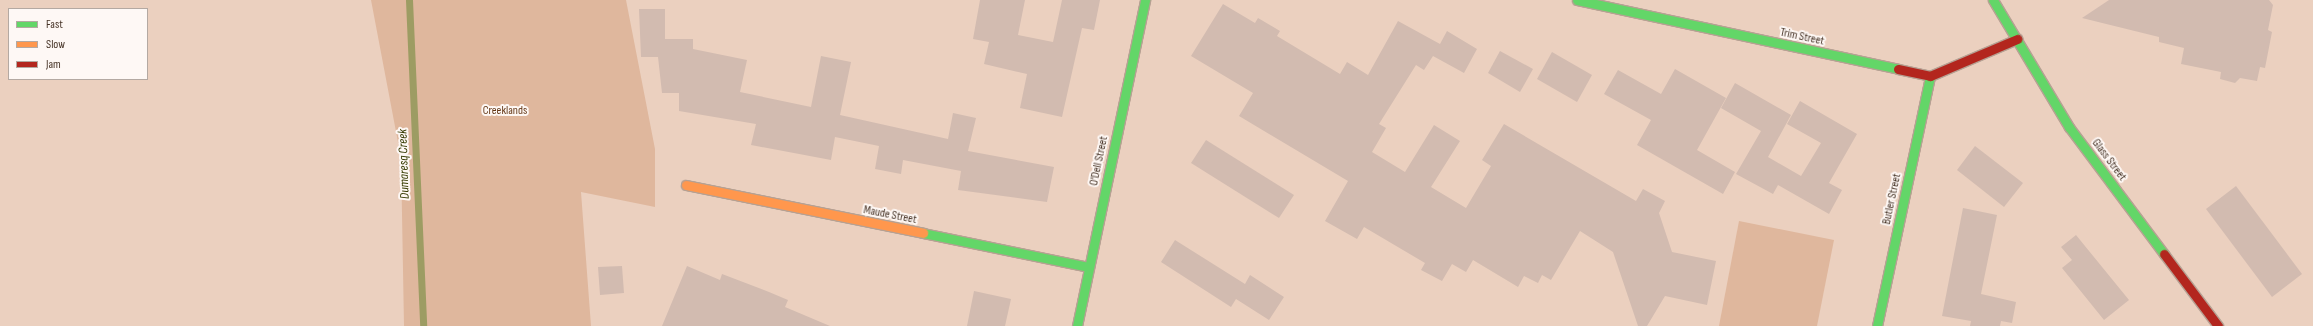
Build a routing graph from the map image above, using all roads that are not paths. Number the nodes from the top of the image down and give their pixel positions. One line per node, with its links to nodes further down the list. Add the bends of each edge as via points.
1 (1144, 0): 7 (street, O'Dell Street)
2 (1577, 0): 5 (street, Trim Street)
3 (1993, 0): 4 (street, Glass Street)
4 (2017, 39): 5 (street); 10 (street, Glass Street, via 2069,127)
5 (1930, 76): 9 (street, Butler Street)
6 (686, 185): 7 (street, Maude Street)
7 (1089, 267): 8 (street, O'Dell Street)
8 (1077, 326)
9 (1877, 326)
10 (2218, 326)

